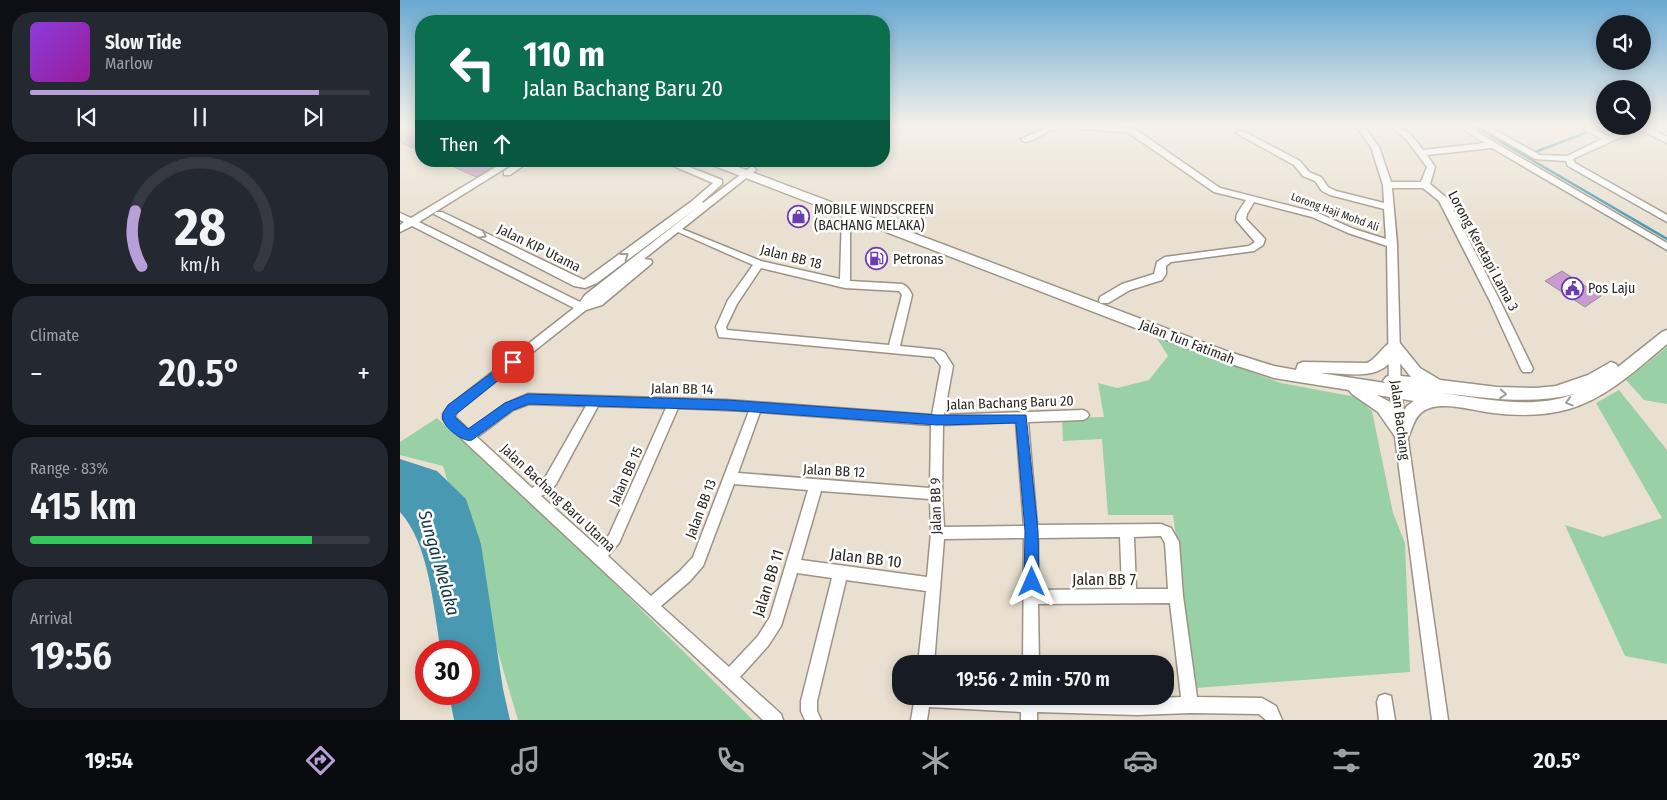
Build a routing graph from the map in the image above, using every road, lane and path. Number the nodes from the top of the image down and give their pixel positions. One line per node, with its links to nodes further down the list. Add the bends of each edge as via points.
1 (1172, 159): 16 (street, Lorong Haji Mohd Ali, via 1217,190)
2 (1289, 159): 18 (street, via 1333,194)
3 (1379, 159): 14 (street, Jalan Bachang)
4 (1425, 159): 15 (street, via 1431,167)
5 (1517, 159): 26 (street)
6 (1551, 159): 7 (street)
7 (1570, 161): 21 (street)
8 (503, 167): 22 (street)
9 (516, 167): 17 (street, Jalan KIP Utama, one-way to 17, via 439,214 578,283 593,280)
10 (681, 167): 17 (street, Jalan KIP Utama, via 719,182)
11 (732, 167): 13 (main road, Jalan Tun Fatimah)
12 (741, 167): 13 (main road, Jalan Tun Fatimah)
13 (752, 173): 17 (street); 19 (main road, Jalan Tun Fatimah); 24 (street); 29 (main road, Jalan Tun Fatimah)
14 (1387, 185): 15 (street); 18 (street, Jalan Bachang)
15 (1425, 185): 36 (street, Lorong Keretapi Lama 3, via 1443,199)
16 (1251, 199): 25 (street, Lorong Haji Mohd Ali, via 1300,210); 29 (street, via 1241,220 1260,239 1257,247 1169,259 1161,264 1158,277 1126,287)
17 (700, 205): 30 (street)
18 (1390, 208): 25 (street, Jalan Bachang)
19 (847, 214): 28 (street); 37 (main road, Jalan Tun Fatimah, via 1244,364)
20 (400, 216): 22 (street)
21 (1667, 219)
22 (412, 222): 23 (street); 30 (street)
23 (400, 229)
24 (683, 232): 27 (street, Jalan BB 18); 30 (street, via 598,302)
25 (1392, 244): 33 (street, Jalan Bachang)
26 (1667, 247)
27 (759, 264): 28 (street, Jalan BB 18); 34 (street, via 732,303 721,327 723,334)
28 (845, 284): 34 (street, Jalan BB 18, via 902,288 907,295)
29 (1104, 300): 35 (main road, Jalan Tun Fatimah, via 1249,355)
30 (582, 307): 48 (street, Jalan Bachang Baru Utama, via 452,409 449,419)
31 (1667, 326): 39 (main road, Jalan Tun Fatimah, one-way to 31, via 1511,395 1562,392 1606,373)
32 (1667, 336): 41 (main road, Jalan Tun Fatimah, one-way to 41, via 1596,391 1572,402 1518,409)
33 (1394, 346): 35 (main road, via 1388,357 1373,368); 38 (street, Jalan Bachang); 39 (main road, via 1415,372 1435,383)
34 (894, 348): 46 (street, Jalan BB 9, via 936,353 945,360 947,366)
35 (1304, 368): 38 (main road, Jalan Tun Fatimah)
36 (1527, 369)
37 (1335, 383): 38 (main road, Jalan Tun Fatimah); 47 (main road, via 1352,387 1374,399)
38 (1395, 387): 39 (main road, Jalan Tun Fatimah); 41 (main road, Jalan Tun Fatimah); 47 (street, Jalan Bachang)
39 (1454, 388)
40 (595, 401): 42 (street, Jalan BB 14); 48 (street, Jalan BB 14, via 543,399 519,402); 52 (street, via 551,480)
41 (1465, 403): 47 (main road, via 1438,401 1419,404 1407,416)
42 (674, 404): 43 (street, Jalan BB 14); 56 (street, Jalan BB 15, via 614,538)
43 (756, 408): 46 (street, Jalan BB 14); 49 (street, Jalan BB 13)
44 (1083, 415): 45 (street, Jalan Bachang Baru 20)
45 (1022, 418): 46 (street, Jalan Bachang Baru 20); 54 (street)
46 (937, 420): 51 (street, Jalan BB 9)
47 (1402, 433): 78 (street, Jalan Bachang)
48 (468, 437): 52 (street, Jalan Bachang Baru Utama)
49 (730, 478): 50 (street, Jalan BB 12); 63 (street, Jalan BB 13, via 698,561)
50 (816, 486): 51 (street, Jalan BB 12); 57 (street, Jalan BB 11)
51 (936, 494): 55 (street, Jalan BB 9)
52 (531, 495): 56 (street, Jalan Bachang Baru Utama)
53 (1127, 530): 54 (street); 60 (street); 61 (street, via 1162,530 1169,536)
54 (1031, 531): 55 (street); 62 (street)
55 (938, 533): 59 (street, Jalan BB 9)
56 (598, 557): 63 (street, Jalan Bachang Baru Utama)
57 (792, 566): 58 (street, Jalan BB 10); 66 (street, Jalan BB 11, via 770,632)
58 (840, 572): 59 (street, Jalan BB 10); 74 (street, via 809,701)
59 (934, 584): 64 (street, Jalan BB 9)
60 (1129, 596): 61 (street, Jalan BB 7); 62 (street, Jalan BB 7)
61 (1176, 596): 70 (street)
62 (1031, 597): 65 (street)
63 (651, 605): 66 (street, Jalan Bachang Baru Utama)
64 (927, 655)
65 (1031, 655)
66 (729, 678): 73 (street, Jalan Bachang Baru Utama)
67 (1385, 702): 77 (street)
68 (922, 705): 75 (street)
69 (1006, 705): 71 (street)
70 (1190, 705): 72 (street); 76 (street, via 1262,706)
71 (1030, 707): 72 (street)
72 (1137, 714)
73 (775, 720)
74 (813, 720)
75 (919, 720)
76 (1274, 720)
77 (1387, 720)
78 (1440, 720)

